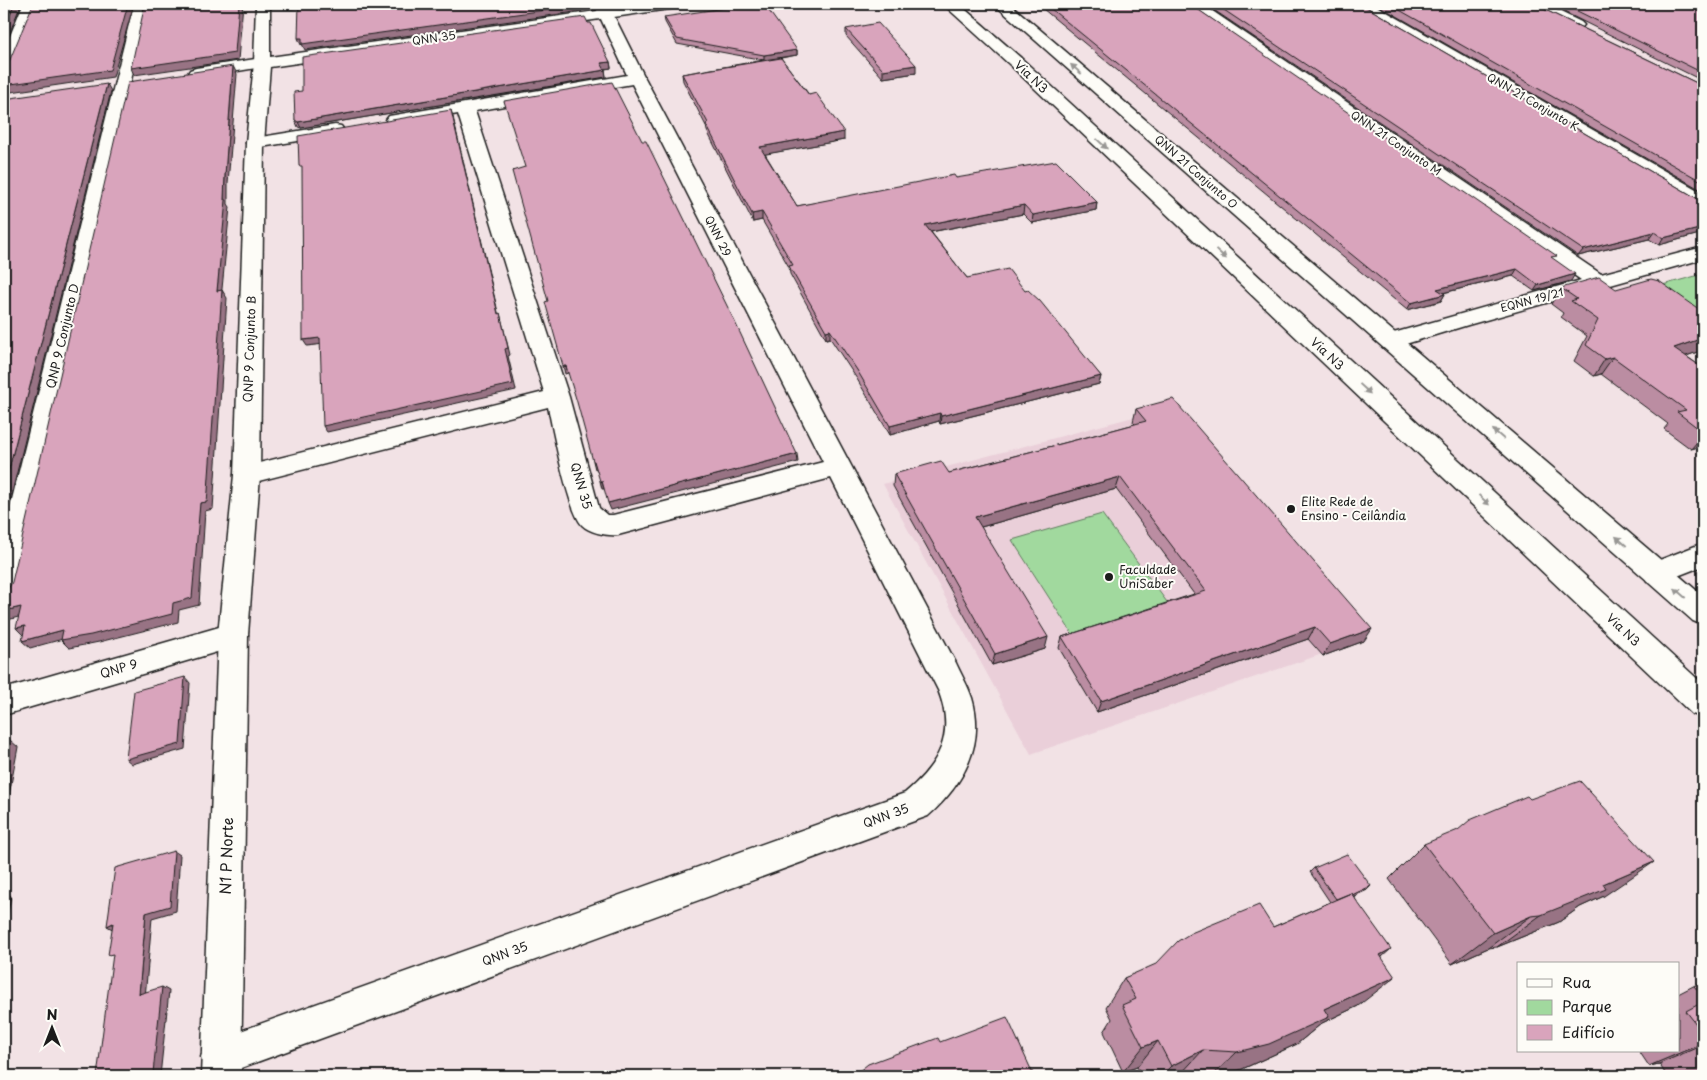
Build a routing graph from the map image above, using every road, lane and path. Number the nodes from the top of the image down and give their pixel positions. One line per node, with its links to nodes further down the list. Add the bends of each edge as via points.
1 (30, 4): 13 (street)
2 (141, 4): 31 (street, QNP 9 Conjunto D)
3 (263, 4): 12 (street, QNP 9 Conjunto B)
4 (676, 4): 9 (street)
5 (1001, 4): 16 (street, QNN 21 Conjunto O, one-way to 5)
6 (1193, 4): 24 (street, QNN 21 Conjunto M)
7 (1363, 4): 22 (street, QNN 21 Conjunto K)
8 (1533, 4): 11 (street)
9 (604, 9): 12 (street, QNN 35); 15 (street, QNN 29)
10 (957, 10): 16 (street, via 1008,42 1061,92); 19 (street, Via N3)
11 (1592, 33)
12 (262, 63): 14 (street); 21 (street, QNP 9 Conjunto B)
13 (4, 71)
14 (178, 75)
15 (637, 78): 17 (street); 27 (street, QNN 29)
16 (1088, 94): 25 (street, QNN 21 Conjunto O)
17 (465, 108): 18 (street); 26 (street, QNN 35)
18 (379, 122)
19 (1084, 126): 25 (street, via 1083,119 1090,114 1117,117 1301,282); 34 (street, Via N3, one-way to 34)
20 (351, 127): 21 (street)
21 (255, 143): 28 (street, QNP 9 Conjunto B)
22 (1703, 201)
23 (1703, 253): 24 (street, EQNN 19/21)
24 (1598, 282): 25 (street, EQNN 19/21)
25 (1382, 333): 30 (street, one-way to 25)
26 (557, 397): 27 (street, QNN 35, via 589,514 593,520 608,526 627,524); 28 (street)
27 (837, 467): 36 (street, QNN 35, via 957,700 962,730 952,767 936,790 916,805)
28 (247, 475): 33 (street, QNP 9 Conjunto B)
29 (1703, 554): 30 (street)
30 (1657, 573): 32 (street, one-way to 30)
31 (4, 589)
32 (1703, 613)
33 (233, 635): 35 (street, QNP 9); 36 (street, N1 P Norte)
34 (1700, 701)
35 (4, 702)
36 (221, 1067)

